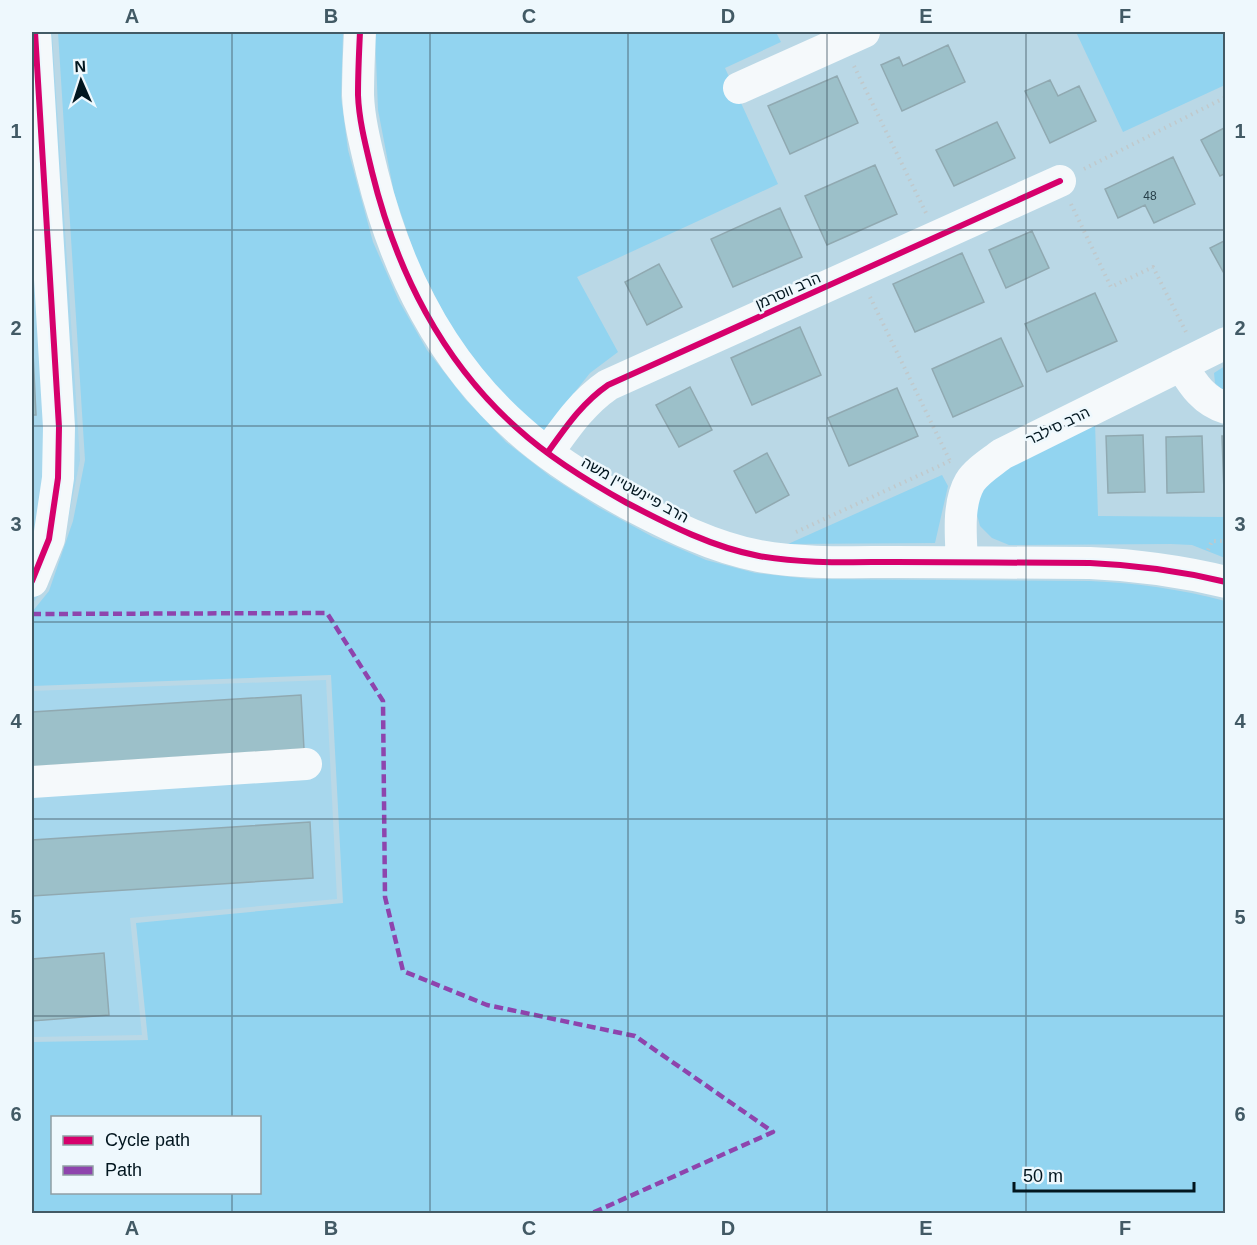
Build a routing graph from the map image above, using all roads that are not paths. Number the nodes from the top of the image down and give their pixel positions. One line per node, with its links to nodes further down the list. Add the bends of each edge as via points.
1 (35, 32): 11 (street, via 59,437 58,478 49,539)
2 (360, 32): 9 (street, הרב פיינשטיין משה, via 358,96 366,147 389,236 414,293 442,340 478,388 518,429)
3 (853, 37): 4 (street)
4 (808, 43): 5 (street)
5 (739, 88)
6 (1060, 181): 9 (street, הרב ווסרמן, via 608,385 577,411)
7 (1202, 355): 8 (street, via 1196,389 1207,400); 10 (street, הרב סילבר, via 1002,454 975,477 966,493 961,525)
8 (1226, 408)
9 (548, 452): 10 (street, הרב פיינשטיין משה, via 607,492 661,521 735,550 811,562)
10 (962, 562): 12 (street, הרב פיינשטיין משה, via 1134,565)
11 (32, 581)
12 (1226, 582)
13 (306, 765): 14 (street)
14 (32, 782)

